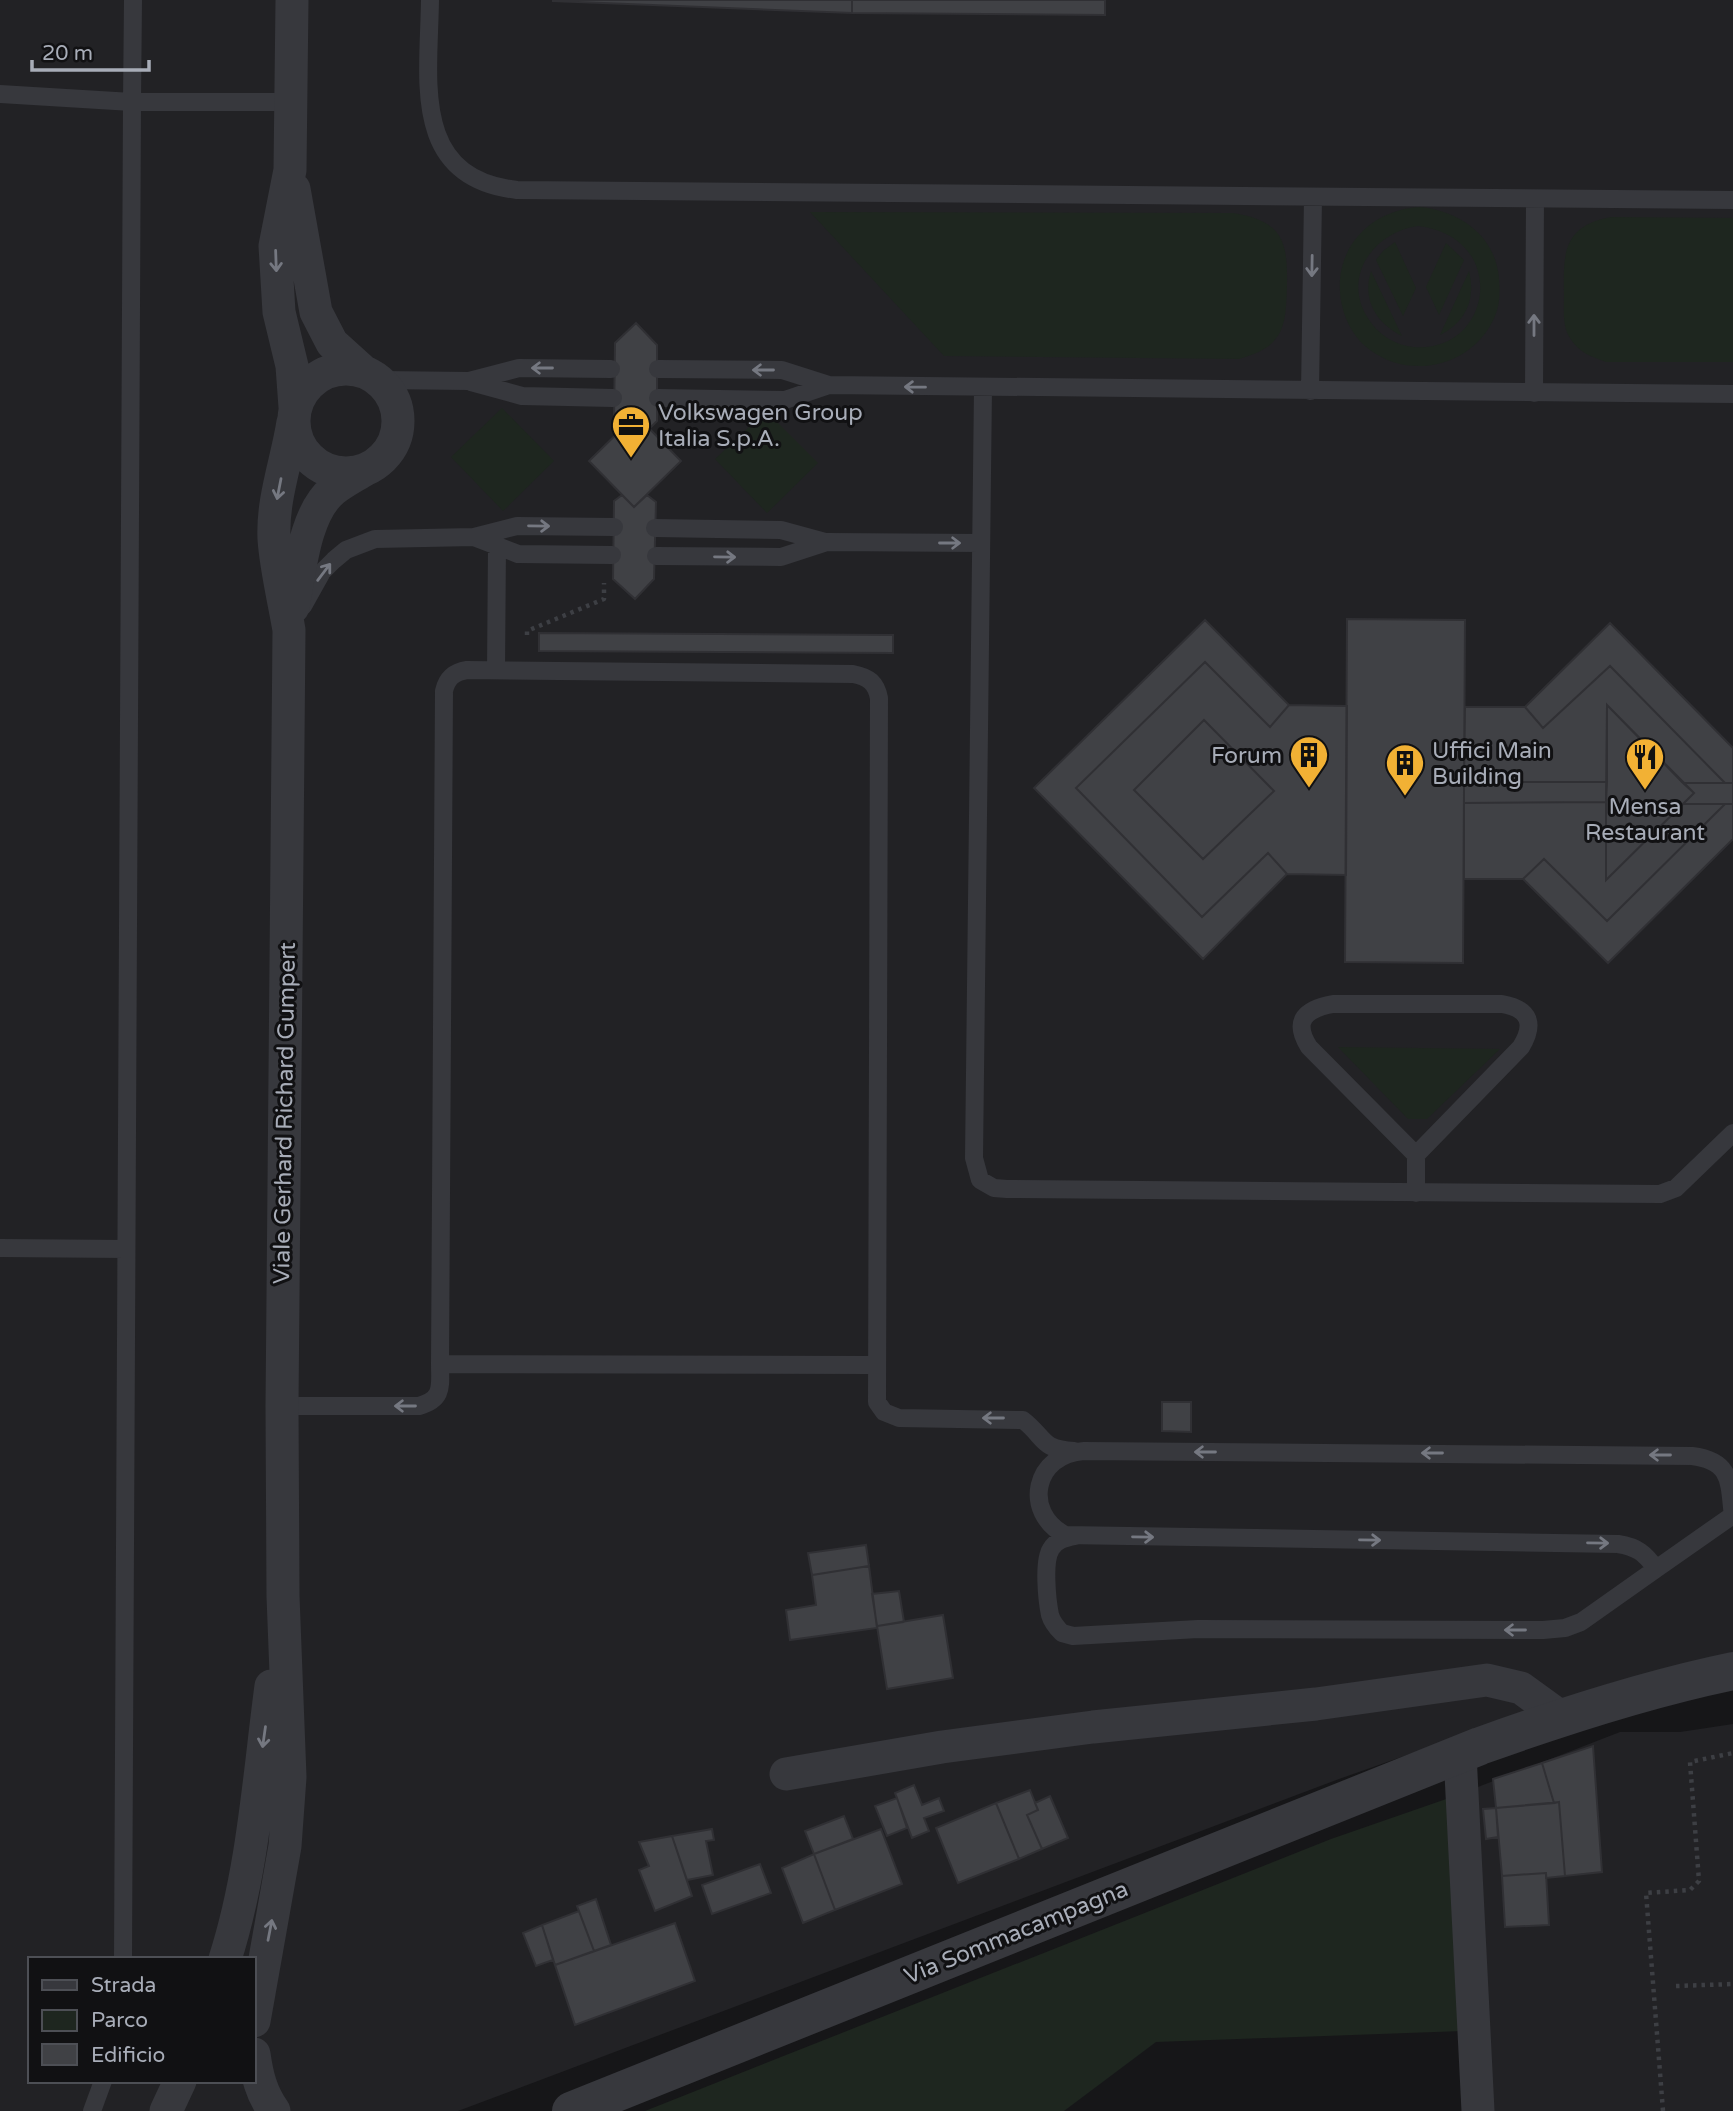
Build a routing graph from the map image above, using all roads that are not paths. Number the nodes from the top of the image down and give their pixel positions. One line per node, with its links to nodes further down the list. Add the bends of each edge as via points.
1 (133, 0): 5 (lane)
2 (292, 0): 6 (street, Viale Gerhard Richard Gumpert)
3 (430, 0): 8 (lane, via 431,119 456,165 495,188)
4 (0, 94): 5 (lane)
5 (132, 103): 6 (lane); 38 (lane)
6 (291, 103): 7 (street, Viale Gerhard Richard Gumpert)
7 (290, 170): 13 (street, Viale Gerhard Richard Gumpert, via 316,312 332,343); 22 (street, Viale Gerhard Richard Gumpert, one-way to 22, via 275,246)
8 (1313, 198): 9 (lane); 17 (lane, one-way to 17)
9 (1535, 199): 10 (lane); 18 (lane, one-way to 9)
10 (1733, 200)
11 (611, 369): 14 (lane, one-way to 14, via 519,368)
12 (658, 369): 15 (lane, one-way to 12, via 782,370)
13 (371, 376): 14 (lane); 22 (street, via 346,368 329,371 302,392); 23 (street, via 391,394 398,428 392,446)
14 (469, 381): 20 (lane, via 522,396)
15 (829, 385): 16 (lane, one-way to 15); 21 (lane, via 785,400)
16 (983, 388): 17 (lane); 28 (lane)
17 (1310, 391): 18 (lane)
18 (1534, 393): 19 (lane)
19 (1733, 394)
20 (613, 398)
21 (658, 398)
22 (294, 415): 23 (street, via 300,446 317,465 349,473); 32 (street, Viale Gerhard Richard Gumpert, one-way to 32, via 278,488 274,540)
23 (366, 469): 32 (street, Viale Gerhard Richard Gumpert, via 320,504 305,545)
24 (614, 527): 26 (lane, one-way to 24, via 517,526)
25 (655, 528): 27 (lane, via 781,530)
26 (474, 537): 29 (lane); 32 (lane, one-way to 26, via 322,572 346,550 388,537)
27 (827, 542): 28 (lane, one-way to 28); 31 (lane, one-way to 27, via 781,557)
28 (981, 543): 36 (lane, via 974,1158 980,1180 1007,1189)
29 (497, 546): 30 (lane, via 518,554); 33 (lane)
30 (612, 555)
31 (656, 556)
32 (289, 630): 41 (street, Viale Gerhard Richard Gumpert)
33 (496, 670): 39 (lane, via 458,672 445,683 444,691); 40 (lane, via 853,674 872,681 877,689)
34 (1733, 1132): 36 (lane, via 1676,1188 1660,1194)
35 (1416, 1155): 35 (lane, via 1309,1047 1301,1026 1306,1014 1333,1004 1502,1004 1524,1012 1528,1036 1521,1047); 36 (lane)
36 (1416, 1193)
37 (0, 1248): 38 (lane)
38 (126, 1249): 53 (lane)
39 (440, 1364): 40 (lane); 41 (lane, one-way to 41, via 439,1394 419,1406)
40 (876, 1365): 42 (lane, one-way to 40, via 1047,1446 1023,1420 892,1416 877,1402)
41 (282, 1406): 48 (street, Viale Gerhard Richard Gumpert)
42 (1074, 1451): 43 (lane, one-way to 42); 46 (lane, via 1046,1469 1040,1508 1049,1525)
43 (1692, 1456): 44 (lane, via 1717,1457); 45 (lane, via 1718,1463 1729,1482)
44 (1733, 1464)
45 (1733, 1516): 47 (lane)
46 (1075, 1536): 47 (lane, one-way to 47, via 1618,1544 1645,1553); 47 (lane, one-way to 46, via 1581,1622 1565,1628 1198,1629 1073,1636 1062,1633 1050,1616 1046,1566 1049,1550)
47 (1656, 1569)
48 (283, 1596): 54 (street, Viale Gerhard Richard Gumpert, one-way to 54, via 250,1847); 55 (street, Viale Gerhard Richard Gumpert, one-way to 48, via 285,1846 289,1791)
49 (1725, 1666): 50 (street, Via Sommacampagna)
50 (1561, 1717): 51 (street, Via Sommacampagna); 52 (street, via 1521,1688 1487,1680 942,1747)
51 (1460, 1754): 62 (street, Via Sommacampagna); 63 (street)
52 (786, 1774)
53 (123, 1957)
54 (226, 1957)
55 (256, 2010)
56 (256, 2068): 61 (street, via 263,2094)
57 (102, 2083): 59 (lane)
58 (179, 2083): 60 (street)
59 (92, 2111)
60 (166, 2111)
61 (274, 2111)
62 (571, 2111)
63 (1478, 2111)

